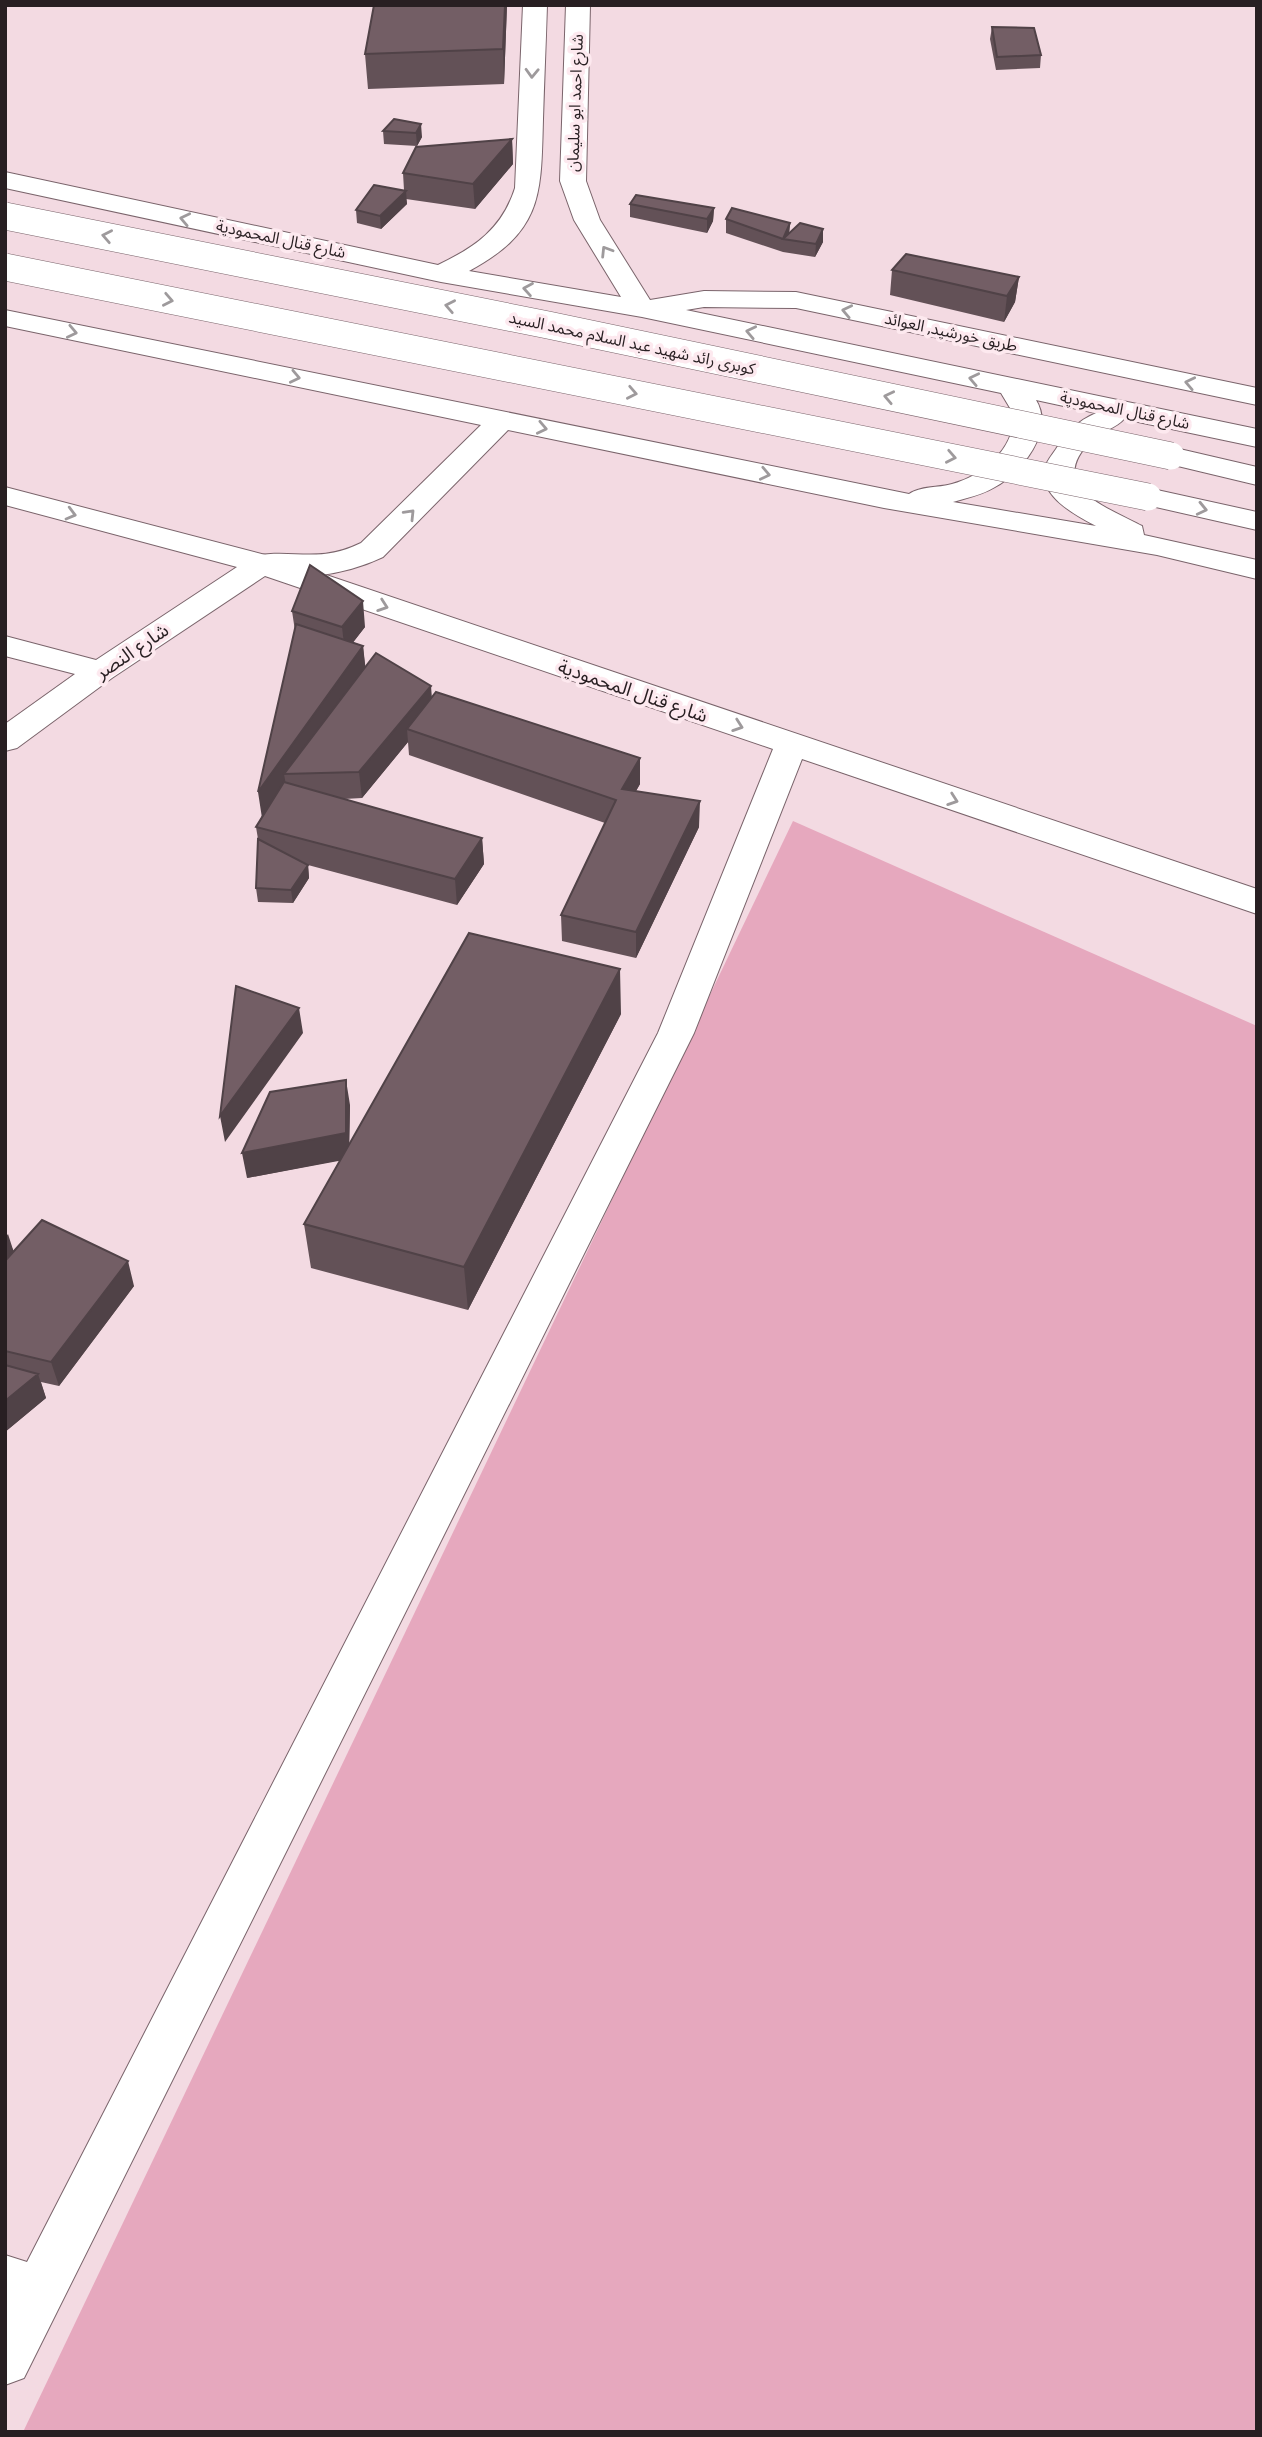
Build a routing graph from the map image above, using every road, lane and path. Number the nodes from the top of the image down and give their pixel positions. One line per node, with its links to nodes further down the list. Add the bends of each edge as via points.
1 (535, 5): 7 (main road, one-way to 7, via 528,188 522,212 505,235 478,256)
2 (578, 5): 8 (main road, شارع احمد ابو سليمان, one-way to 2, via 587,220 573,181)
3 (5, 180): 4 (main road, شارع قنال المحمودية)
4 (78, 196): 5 (main road); 7 (main road, شارع قنال المحمودية, one-way to 4)
5 (5, 218): 15 (main road, كوبرى رائد شهيد عبد السلام محمد السيد, one-way to 5, bridge, via 562,328)
6 (5, 267): 18 (main road, one-way to 18, bridge)
7 (441, 274): 8 (main road, شارع قنال المحمودية, one-way to 7)
8 (642, 309): 10 (main road, شارع قنال المحمودية, one-way to 8); 11 (main road, طريق خورشيد, العوائد, one-way to 8, via 796,300 704,299)
9 (5, 318): 13 (main road, one-way to 13)
10 (1007, 385): 12 (main road, شارع قنال المحمودية); 17 (main road, via 1027,406 1030,422 1014,459 1002,471 942,496)
11 (1257, 397)
12 (1136, 412): 14 (main road, شارع قنال المحمودية); 19 (main road, via 1095,423 1078,437 1059,470 1059,481 1076,502)
13 (502, 420): 17 (main road, one-way to 17); 20 (main road, one-way to 13, via 320,567 350,561 372,550)
14 (1257, 438)
15 (1257, 476)
16 (5, 496): 20 (main road, شارع قنال المحمودية, one-way to 20)
17 (884, 499): 19 (main road)
18 (1257, 521)
19 (1157, 546): 21 (main road)
20 (262, 564): 23 (main road, شارع النصر); 25 (main road, شارع قنال المحمودية, one-way to 25)
21 (1257, 570)
22 (5, 646): 23 (main road)
23 (101, 671): 24 (main road, شارع النصر)
24 (11, 731)
25 (791, 744): 26 (main road, شارع قنال المحمودية, one-way to 26); 27 (main road, via 676,1033)
26 (1257, 902)
27 (22, 2286): 28 (main road)
28 (5, 2359)

